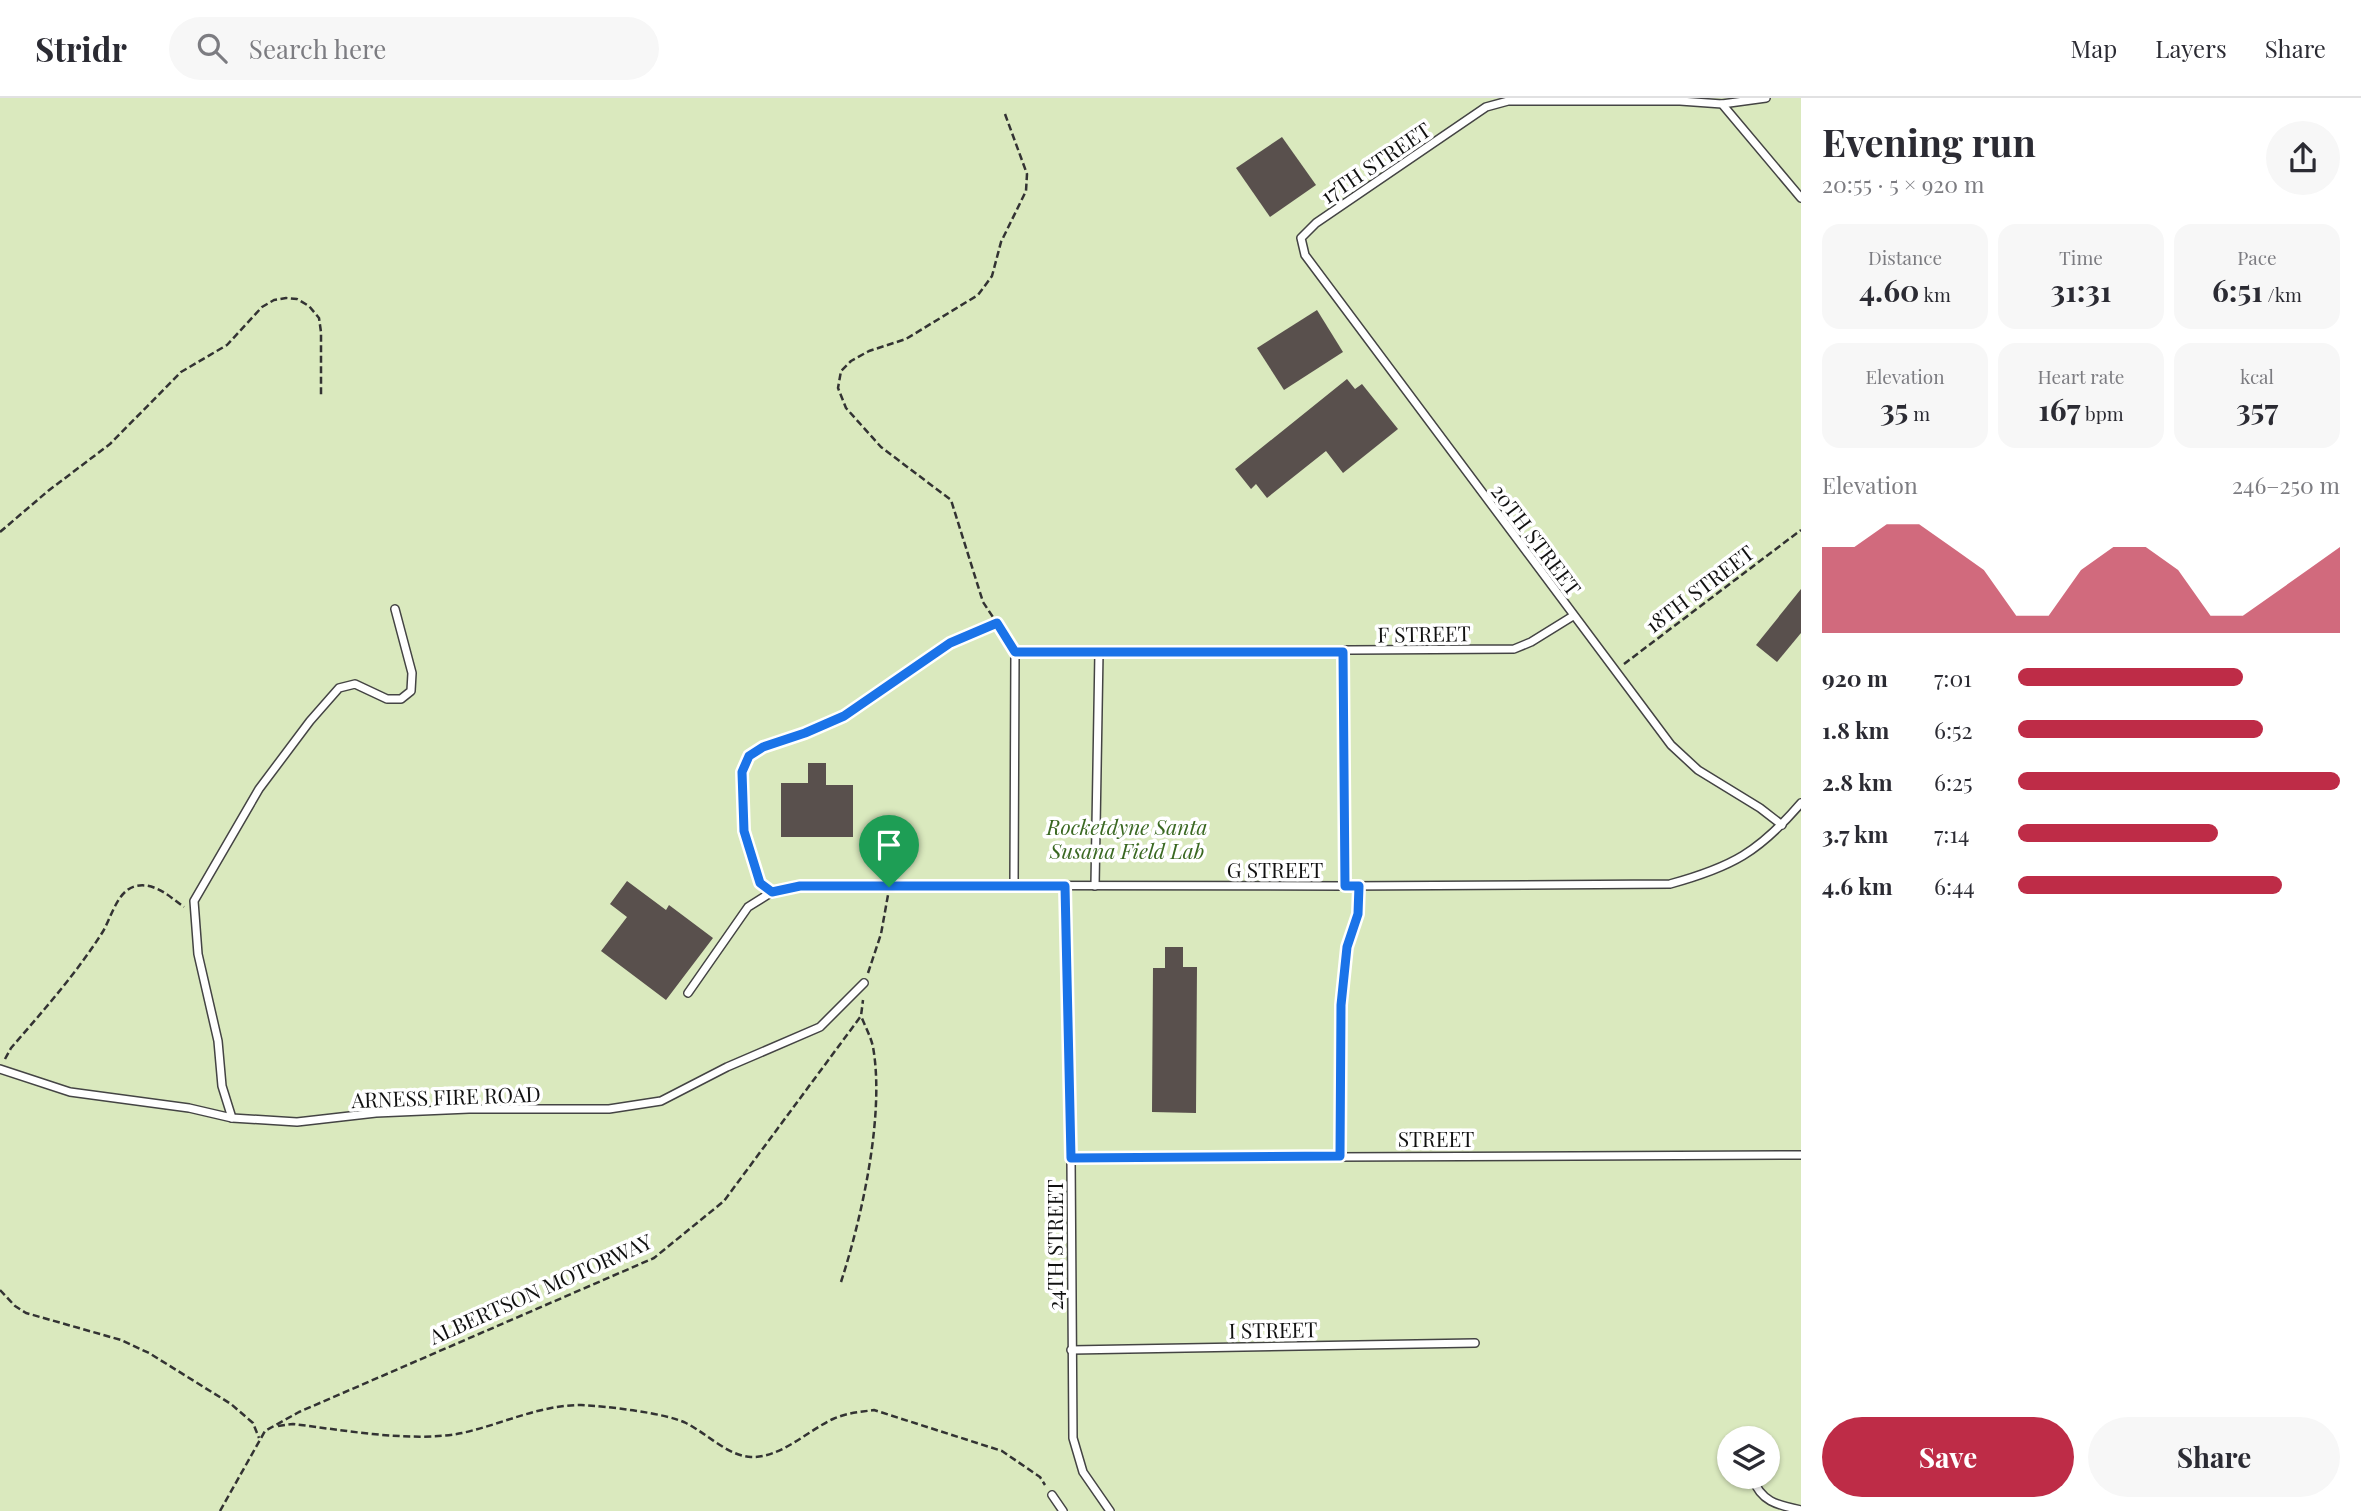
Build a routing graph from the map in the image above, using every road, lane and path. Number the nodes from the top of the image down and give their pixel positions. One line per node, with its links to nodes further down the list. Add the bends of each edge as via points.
1 (1766, 98): 3 (lane, 17TH STREET)
2 (1525, 99): 3 (lane, 17TH STREET); 6 (lane, 17TH STREET, via 1486,107 1316,223)
3 (1722, 104): 5 (lane)
4 (1005, 114): 12 (path, via 1027,183 992,276 978,295 906,339 851,361 841,371 838,388 846,408 881,447 951,500 983,602)
5 (1801, 198)
6 (1301, 238): 11 (lane, 20TH STREET, via 1305,255)
7 (321, 396): 9 (path, via 319,318 297,299 274,300 227,345 181,372 110,444)
8 (1801, 530): 16 (path, 18TH STREET)
9 (0, 531)
10 (395, 609): 27 (lane, via 412,673 411,691 401,699 387,699 355,684 339,688 259,789 194,901)
11 (1573, 617): 15 (lane, F STREET, via 1514,649); 16 (lane, 20TH STREET)
12 (997, 623): 13 (path); 17 (path, via 950,643 844,716)
13 (1015, 652): 14 (lane, F STREET); 20 (lane)
14 (1099, 652): 15 (lane, F STREET); 22 (lane)
15 (1343, 652): 23 (lane)
16 (1616, 670): 19 (lane, 20TH STREET, via 1671,745 1698,770)
17 (749, 756): 26 (lane, via 742,772 744,831 760,883)
18 (1801, 803): 19 (lane, G STREET)
19 (1782, 825): 24 (lane, G STREET, via 1747,855 1711,873 1670,884)
20 (1014, 886): 21 (lane, G STREET); 25 (lane, G STREET)
21 (1065, 886): 22 (lane, G STREET); 35 (path, 24TH STREET)
22 (1095, 886): 23 (lane, G STREET)
23 (1345, 886): 24 (lane, G STREET)
24 (1359, 886): 34 (lane, via 1341,1005)
25 (889, 887): 26 (lane, G STREET, via 800,886); 28 (path, via 881,934)
26 (772, 892): 29 (lane, G STREET, via 748,907)
27 (195, 916): 31 (path, via 162,890 148,886 128,889 72,978 11,1048); 32 (lane, via 222,1087)
28 (864, 983): 30 (path); 32 (lane, ARNESS FIRE ROAD, via 820,1027 661,1101 609,1108 456,1110 297,1122)
29 (688, 993)
30 (861, 1016): 36 (path, via 873,1045 874,1129 856,1237); 40 (path, ALBERTSON MOTORWAY, via 724,1200 654,1258)
31 (0, 1068): 32 (lane, ARNESS FIRE ROAD, via 71,1092)
32 (232, 1118)
33 (1801, 1155): 34 (lane, STREET)
34 (1340, 1156): 35 (lane, STREET)
35 (1071, 1158): 39 (lane, 24TH STREET)
36 (841, 1282)
37 (0, 1290): 41 (path, via 26,1313 121,1340 149,1353 231,1404 253,1423)
38 (1475, 1343): 39 (lane, I STREET)
39 (1071, 1350): 47 (lane, 24TH STREET, via 1073,1438 1083,1472)
40 (274, 1426): 41 (path, ALBERTSON MOTORWAY); 43 (path, via 411,1436 449,1434 551,1407 583,1405 664,1415 751,1457 768,1454 834,1418 874,1410 1002,1451 1040,1477)
41 (259, 1438): 45 (path, ALBERTSON MOTORWAY)
42 (1758, 1489): 44 (lane, via 1766,1500)
43 (1052, 1495): 46 (lane)
44 (1801, 1510)
45 (220, 1511)
46 (1063, 1511)
47 (1110, 1511)

